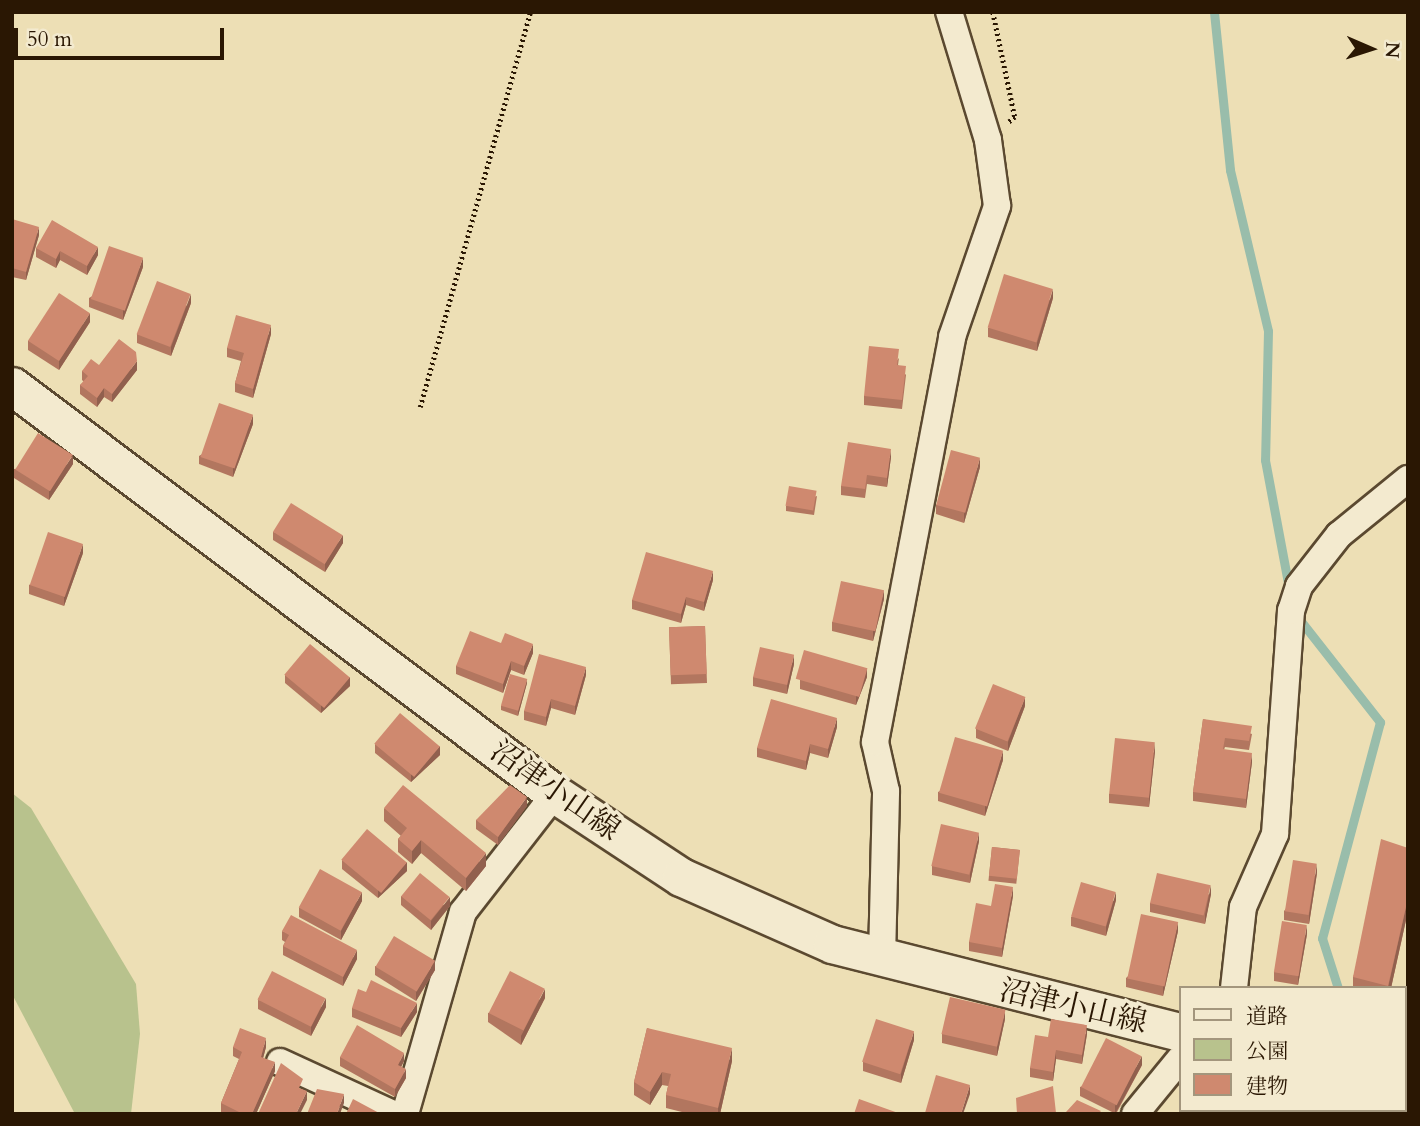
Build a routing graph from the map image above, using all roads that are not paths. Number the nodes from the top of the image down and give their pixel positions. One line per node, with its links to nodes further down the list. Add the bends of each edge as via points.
1 (949, 12): 5 (street, via 988,140 997,206 952,337 875,742 886,790)
2 (12, 386): 4 (main road, 沼津小山線)
3 (1408, 479): 6 (street, via 1339,535 1299,586 1291,611 1275,834 1243,907)
4 (555, 794): 5 (main road, 沼津小山線, via 681,877 774,921); 11 (street, via 463,912)
5 (882, 958): 7 (main road, 沼津小山線)
6 (1234, 986)
7 (1178, 1032)
8 (1178, 1061): 12 (street)
9 (281, 1062): 10 (street)
10 (393, 1114)
11 (405, 1114)
12 (1135, 1114)

